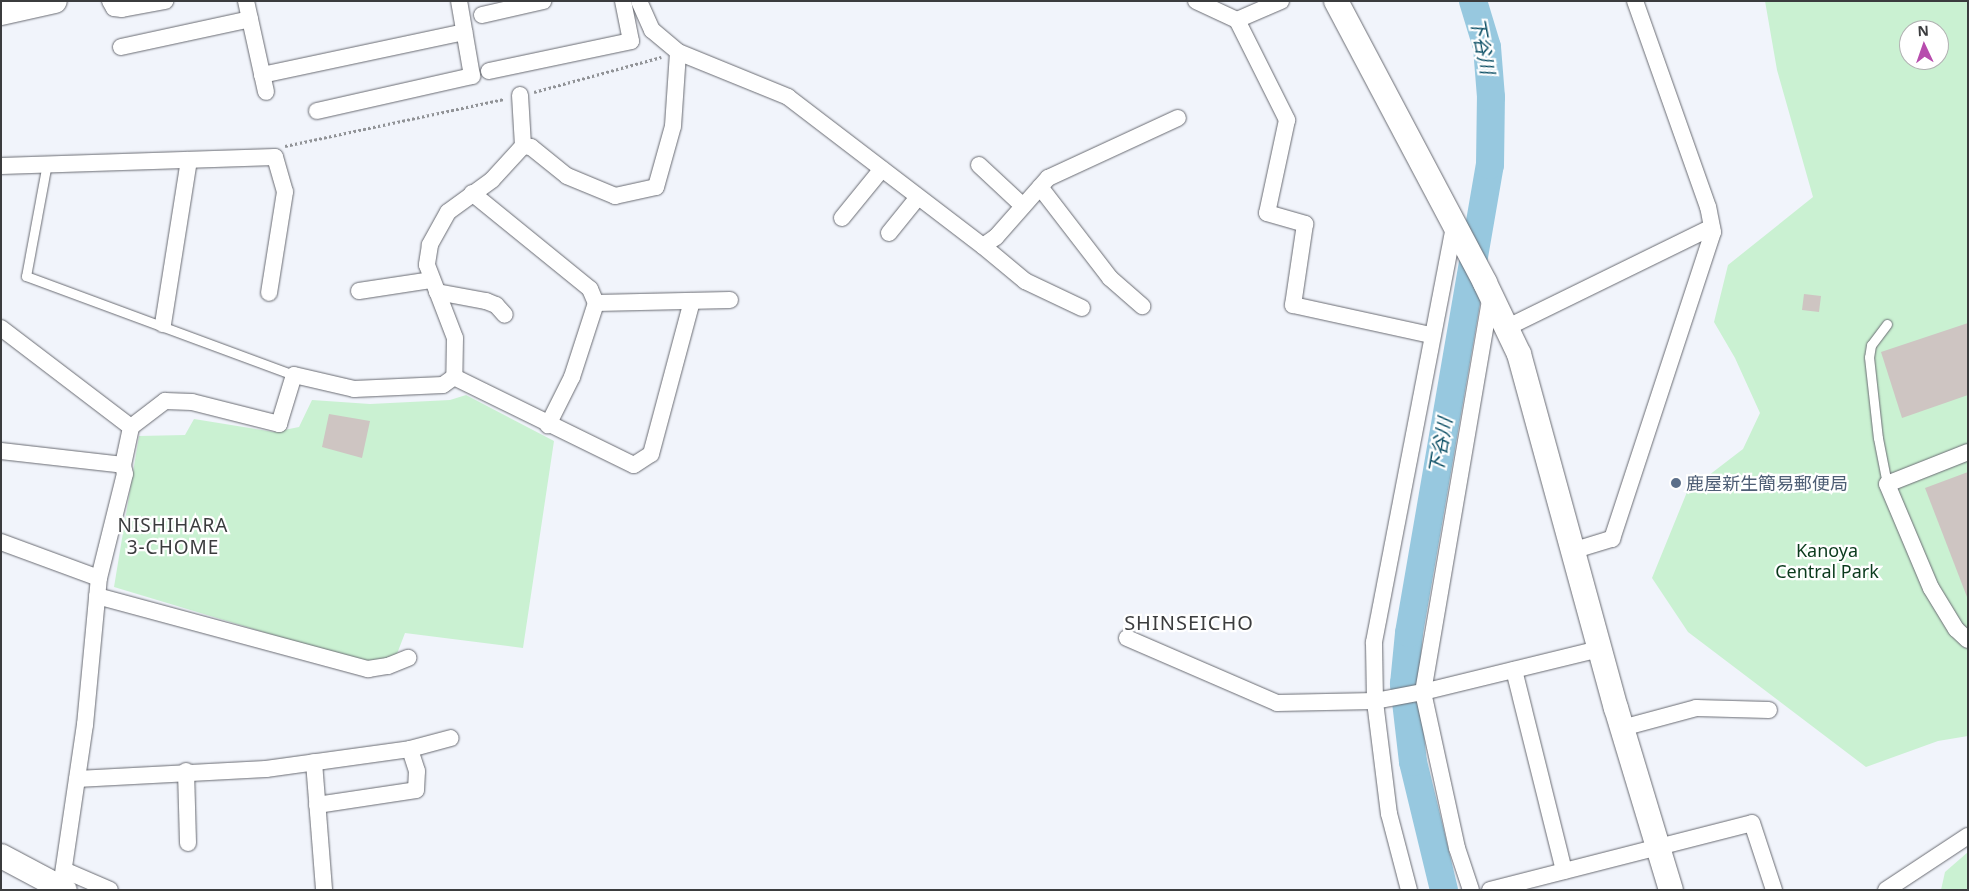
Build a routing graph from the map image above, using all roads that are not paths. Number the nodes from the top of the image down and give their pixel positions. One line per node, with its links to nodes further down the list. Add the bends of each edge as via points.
1 (55, 1): 13 (street)
2 (110, 1): 3 (street, via 114,8 122,9)
3 (165, 1)
4 (246, 1): 15 (street)
5 (459, 1): 17 (street)
6 (543, 1): 14 (street)
7 (623, 1): 20 (street, via 632,41)
8 (639, 1): 19 (street, via 652,30)
9 (1196, 1): 16 (street)
10 (1281, 1): 16 (street)
11 (1336, 1): 38 (street)
12 (1635, 1): 37 (street, via 1708,207)
13 (1, 13)
14 (482, 15)
15 (250, 19): 18 (street); 21 (street)
16 (1237, 20): 55 (street, via 1287,120 1267,213 1305,224 1293,305)
17 (464, 32): 21 (street); 24 (street, via 472,76)
18 (121, 47)
19 (678, 52): 26 (street, via 673,126 656,187 615,196 567,176 531,147); 31 (street, via 788,97)
20 (489, 71)
21 (262, 76): 22 (street)
22 (266, 92)
23 (520, 95): 26 (street)
24 (316, 111)
25 (1178, 118): 32 (street, via 1048,178)
26 (523, 146): 33 (street, via 492,180)
27 (189, 160): 28 (street); 44 (street, via 275,157 285,192); 51 (street)
28 (47, 163): 30 (street); 51 (lane, via 26,276)
29 (979, 165): 35 (street)
30 (1, 166)
31 (882, 169): 34 (street); 36 (street)
32 (1040, 187): 35 (street); 48 (street, via 1110,278)
33 (472, 193): 41 (street, via 448,212 430,245 427,265); 47 (street, via 590,289)
34 (918, 197): 39 (street); 40 (street)
35 (1023, 206): 40 (street)
36 (842, 218)
37 (1712, 228): 54 (street); 65 (street, via 1714,232 1612,540)
38 (1456, 231): 42 (street); 55 (street)
39 (889, 233)
40 (983, 246): 49 (street, via 1025,281)
41 (435, 286): 43 (street); 50 (street, via 486,300); 57 (street, via 455,338)
42 (1488, 289): 54 (street); 73 (street)
43 (358, 291)
44 (269, 293)
45 (692, 300): 46 (street); 47 (street); 58 (street, via 651,454 634,465)
46 (730, 300)
47 (596, 303): 58 (street, via 572,376)
48 (1142, 306)
49 (1082, 308)
50 (505, 315)
51 (163, 324): 56 (lane)
52 (1887, 324): 63 (lane, via 1871,345 1870,356 1878,438)
53 (1, 328): 59 (street)
54 (1506, 328): 65 (street, via 1519,354)
55 (1431, 335): 74 (street, via 1374,642)
56 (294, 374): 57 (street, via 354,389 443,385); 59 (street, via 279,424 192,402 165,401)
57 (454, 377): 58 (street)
58 (548, 425)
59 (131, 427): 62 (street)
60 (1, 451): 62 (street)
61 (1968, 452): 63 (street)
62 (123, 465): 66 (street, via 125,474)
63 (1887, 484): 69 (street, via 1931,588)
64 (1, 542): 66 (street)
65 (1575, 550): 70 (street)
66 (99, 578): 67 (street)
67 (97, 596): 71 (street, via 368,668 388,666); 81 (street)
68 (1127, 638): 74 (street, via 1277,703)
69 (1968, 640)
70 (1600, 649): 72 (street); 76 (street)
71 (408, 658)
72 (1514, 670): 73 (street); 87 (street)
73 (1423, 692): 74 (street); 92 (street, via 1457,848)
74 (1374, 700): 91 (street, via 1389,814)
75 (1769, 710): 76 (street, via 1696,708)
76 (1622, 728): 85 (street)
77 (451, 738): 78 (street)
78 (410, 749): 79 (street); 82 (street, via 417,771 416,790)
79 (314, 762): 80 (street, via 266,769); 82 (street)
80 (186, 771): 81 (street); 84 (street)
81 (77, 779): 88 (street)
82 (317, 805): 90 (street)
83 (1968, 836): 96 (street)
84 (188, 843)
85 (1658, 847): 87 (street); 94 (street); 95 (street, via 1752,822)
86 (1, 856): 88 (street)
87 (1564, 871): 93 (street)
88 (63, 882): 89 (street)
89 (110, 890)
90 (324, 890)
91 (1410, 890)
92 (1471, 890)
93 (1490, 890)
94 (1671, 890)
95 (1774, 890)
96 (1886, 890)

